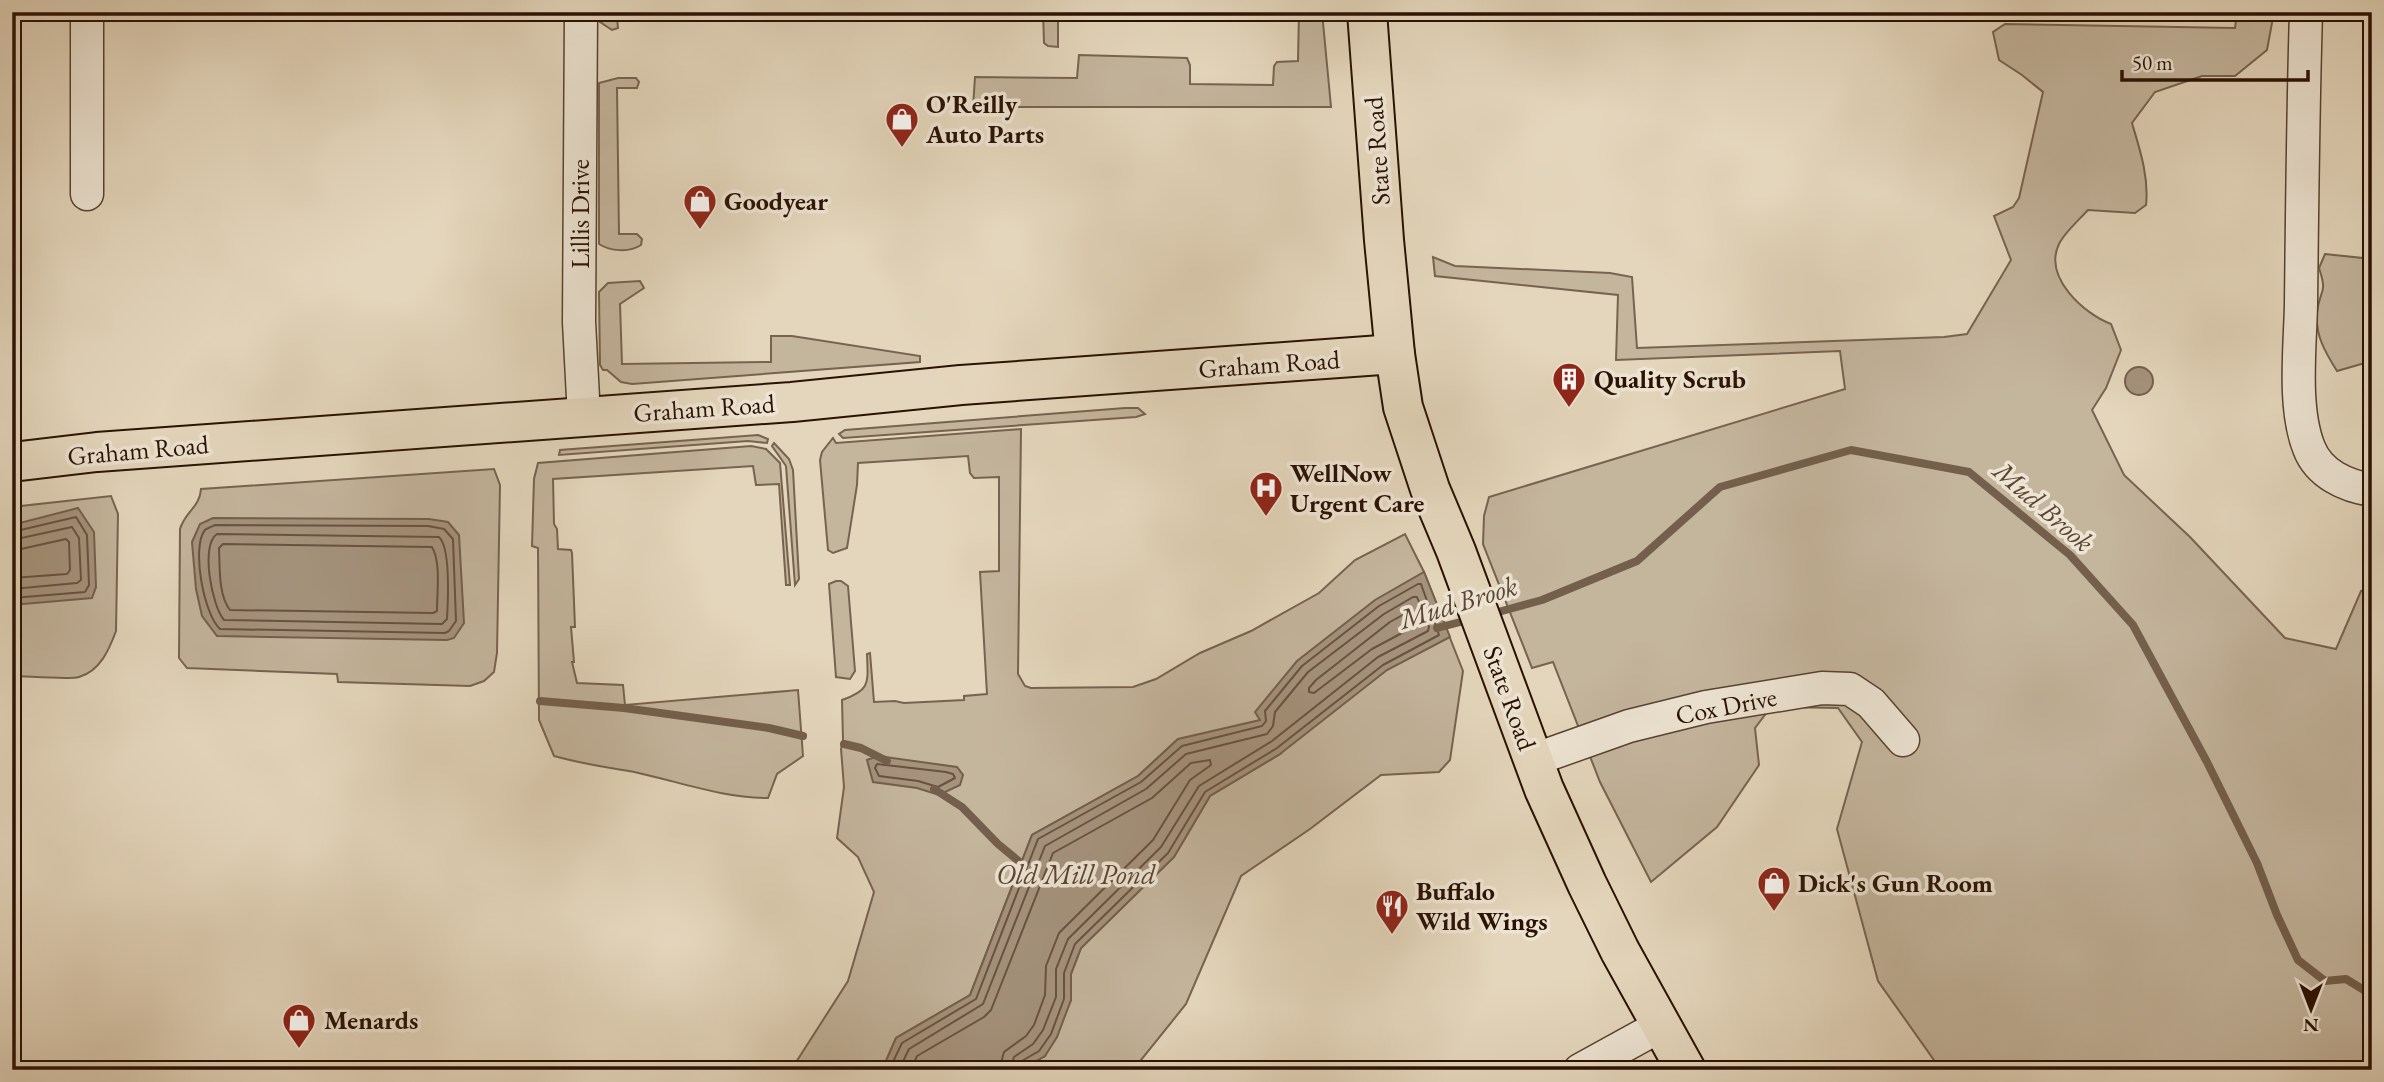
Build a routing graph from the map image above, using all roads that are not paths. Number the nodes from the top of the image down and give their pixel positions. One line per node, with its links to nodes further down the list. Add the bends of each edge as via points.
1 (86, 12): 5 (street)
2 (581, 12): 7 (street, Lillis Drive, via 579,322)
3 (1367, 12): 6 (main road, State Road)
4 (2306, 12): 9 (street, via 2303,429 2309,450 2322,469 2341,481)
5 (86, 194)
6 (1395, 354): 7 (main road, Graham Road); 11 (main road, State Road, via 1403,407 1430,489)
7 (583, 416): 8 (main road, Graham Road)
8 (12, 462)
9 (2372, 490)
10 (1903, 740): 11 (street, Cox Drive, via 1871,703 1850,689 1822,688 1706,707)
11 (1533, 760): 12 (main road, State Road, via 1587,884)
12 (1660, 1026): 13 (street); 14 (main road, State Road)
13 (1580, 1070)
14 (1686, 1070)

